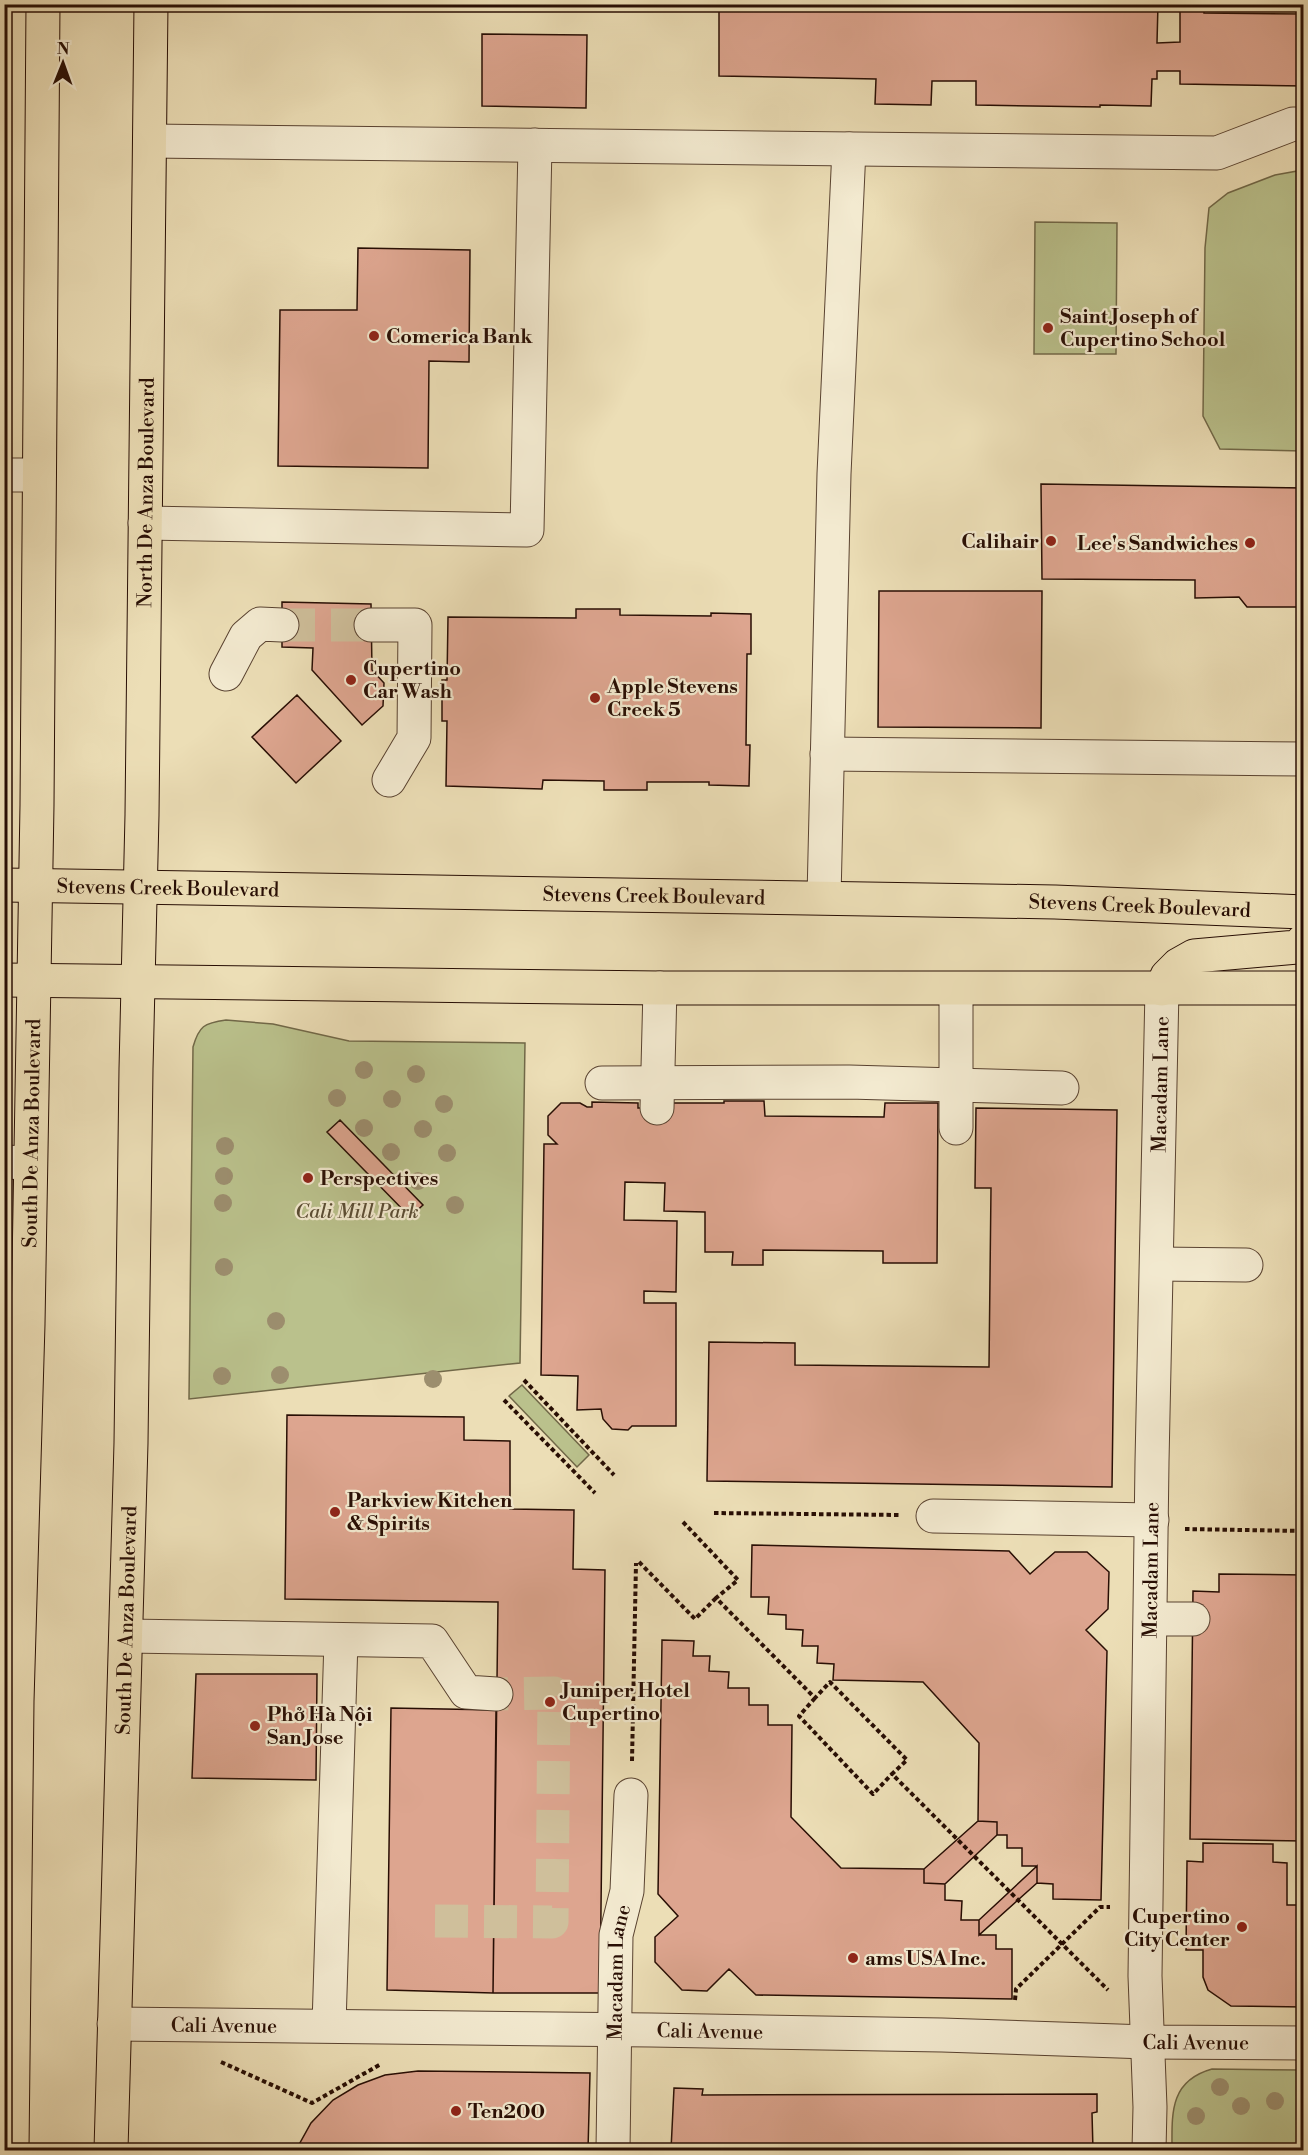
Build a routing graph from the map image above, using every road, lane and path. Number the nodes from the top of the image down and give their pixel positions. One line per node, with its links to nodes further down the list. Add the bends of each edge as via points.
1 (43, 4): 8 (main road)
2 (151, 4): 4 (main road, North De Anza Boulevard)
3 (1304, 124): 6 (lane, via 1293,124 1217,153)
4 (150, 141): 5 (lane); 9 (main road, North De Anza Boulevard)
5 (535, 145): 6 (lane); 9 (lane, via 527,530)
6 (849, 149): 13 (lane, via 834,474)
7 (4, 475): 8 (lane)
8 (39, 475): 16 (main road)
9 (145, 523): 17 (main road, North De Anza Boulevard)
10 (282, 624): 12 (lane, via 260,624 246,636)
11 (371, 625): 15 (lane, via 415,625 414,738)
12 (226, 674)
13 (827, 754): 14 (lane); 18 (lane)
14 (1304, 759)
15 (389, 780)
16 (20, 886): 17 (main road, Stevens Creek Boulevard); 21 (main road)
17 (140, 888): 18 (main road, Stevens Creek Boulevard); 22 (main road, North De Anza Boulevard)
18 (824, 897): 19 (main road, Stevens Creek Boulevard)
19 (1304, 912)
20 (1304, 940): 26 (main road, via 1297,947 1194,956 1167,976)
21 (19, 980): 22 (main road); 32 (main road, South De Anza Boulevard)
22 (138, 982): 23 (main road); 47 (main road, South De Anza Boulevard)
23 (660, 988): 25 (main road); 30 (lane)
24 (1304, 988): 26 (main road)
25 (956, 989): 26 (main road); 28 (lane)
26 (1162, 989): 33 (lane, Macadam Lane)
27 (602, 1083): 30 (lane)
28 (957, 1086): 29 (lane); 30 (lane, via 849,1082); 31 (lane)
29 (1062, 1088)
30 (657, 1096)
31 (956, 1128)
32 (17, 1162): 51 (main road, South De Anza Boulevard, via 28,1324)
33 (1156, 1264): 34 (lane); 42 (lane, Macadam Lane)
34 (1246, 1265)
35 (524, 1380): 37 (path)
36 (504, 1400): 38 (path)
37 (614, 1475)
38 (595, 1493)
39 (714, 1513): 40 (path)
40 (933, 1516): 42 (lane)
41 (683, 1522): 44 (path, via 738,1580)
42 (1166, 1524): 43 (path); 45 (lane, Macadam Lane)
43 (1304, 1531)
44 (716, 1598): 50 (path); 54 (path, via 695,1619 638,1563)
45 (1151, 1619): 46 (lane); 63 (lane, Macadam Lane)
46 (1193, 1619)
47 (127, 1636): 48 (lane); 60 (main road, South De Anza Boulevard)
48 (341, 1641): 49 (lane, via 432,1641 466,1692); 61 (lane)
49 (496, 1694)
50 (815, 1698): 53 (path, via 830,1682 907,1760); 53 (path, via 799,1716 873,1794)
51 (11, 1701): 52 (main road, South De Anza Boulevard)
52 (11, 1746): 59 (main road, South De Anza Boulevard)
53 (892, 1774): 56 (path)
54 (631, 1795): 62 (lane, Macadam Lane, via 627,1891 616,1935)
55 (1110, 1908): 56 (path, via 1100,1907)
56 (1062, 1944): 57 (path); 58 (path, via 1016,1989)
57 (1108, 1990)
58 (1015, 2000)
59 (10, 2019): 67 (main road, South De Anza Boulevard)
60 (114, 2024): 61 (lane, Cali Avenue); 68 (main road, South De Anza Boulevard)
61 (329, 2025): 62 (lane, Cali Avenue)
62 (615, 2030): 63 (lane, Cali Avenue); 69 (lane, Macadam Lane)
63 (1147, 2042): 64 (lane, Cali Avenue); 70 (lane, Macadam Lane)
64 (1304, 2043)
65 (215, 2059): 66 (path, via 312,2103)
66 (381, 2064)
67 (12, 2151)
68 (111, 2151)
69 (613, 2151)
70 (1149, 2151)

